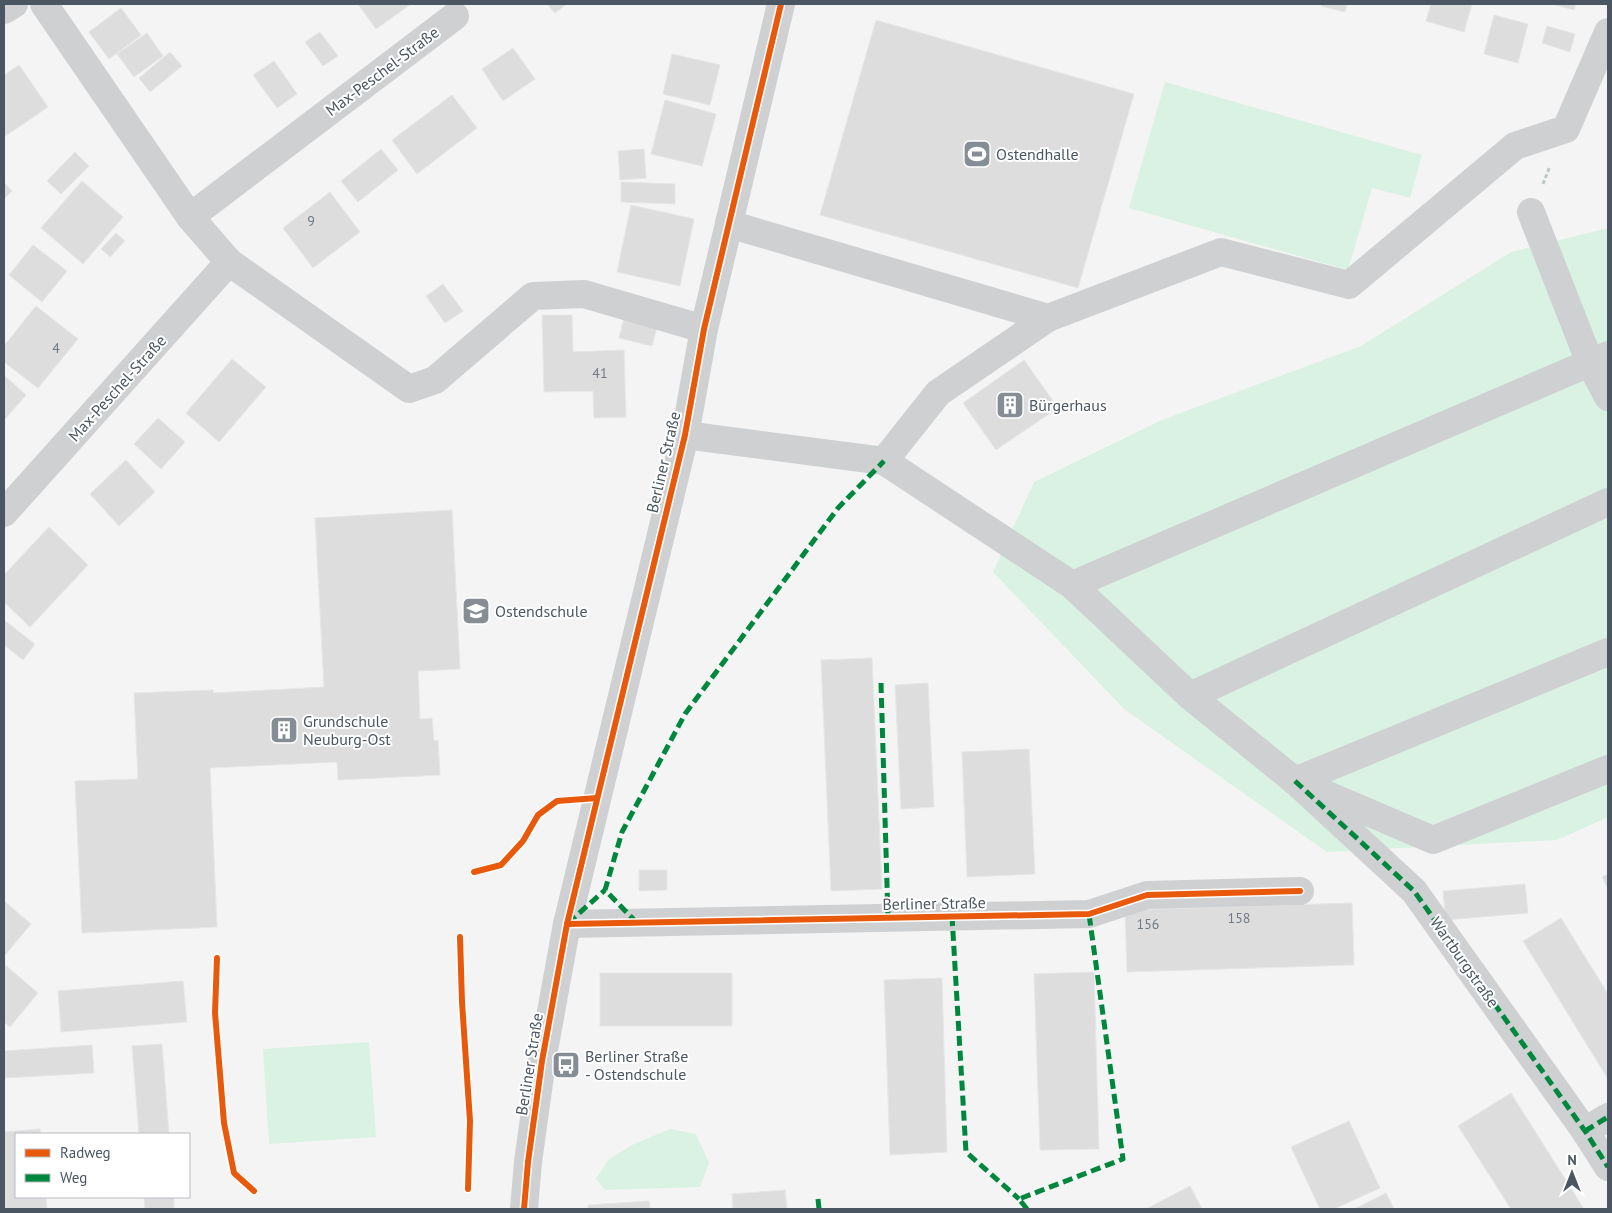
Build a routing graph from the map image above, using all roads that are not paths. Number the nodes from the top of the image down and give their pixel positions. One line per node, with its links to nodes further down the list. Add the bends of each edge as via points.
1 (14, 4): 4 (street)
2 (44, 4): 8 (street)
3 (781, 4): 9 (street, Berliner Straße)
4 (4, 10)
5 (455, 16): 8 (street, Max-Peschel-Straße)
6 (1608, 32): 11 (street, via 1566,129 1515,146 1349,285 1221,252)
7 (1531, 212): 13 (street)
8 (190, 217): 10 (street)
9 (729, 224): 11 (street); 12 (street, Berliner Straße)
10 (230, 262): 12 (street, via 409,389 435,380 533,296 584,294); 18 (street, Max-Peschel-Straße)
11 (1048, 318): 16 (street, via 938,393)
12 (704, 329): 15 (street, Berliner Straße)
13 (1599, 359): 14 (street); 19 (street)
14 (1608, 397)
15 (685, 435): 16 (street); 25 (street, Berliner Straße)
16 (884, 462): 19 (street)
17 (1608, 502): 21 (street)
18 (4, 513)
19 (1072, 585): 21 (street)
20 (1608, 652): 23 (street)
21 (1190, 696): 23 (street)
22 (1608, 769): 23 (street, via 1432,840)
23 (1295, 781): 27 (street, Wartburgstraße, via 1414,891)
24 (1300, 891): 25 (street, Berliner Straße, via 1147,895 1090,914)
25 (567, 924): 29 (street, Berliner Straße, via 542,1061)
26 (1608, 1117): 27 (street)
27 (1585, 1131): 28 (street, Wartburgstraße)
28 (1608, 1167)
29 (524, 1209)

